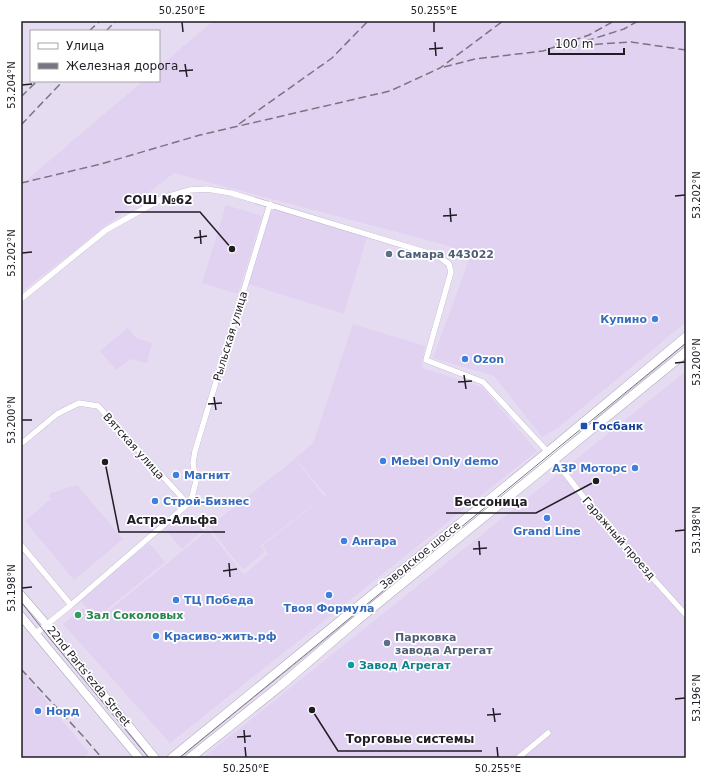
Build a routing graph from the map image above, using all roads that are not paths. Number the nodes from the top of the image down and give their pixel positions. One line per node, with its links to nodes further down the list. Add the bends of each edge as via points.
1 (270, 204): 2 (street, via 207,189 190,190 163,198 106,230); 6 (street, via 438,256 449,264 451,272 426,360 483,382); 8 (street, Рыльская улица, via 195,451 193,463 196,481)
2 (21, 299)
3 (686, 337): 6 (main road, Заводское шоссе)
4 (686, 352): 7 (main road, Заводское шоссе)
5 (21, 444): 8 (street, Вятская улица, via 57,414 79,403 98,406)
6 (548, 452): 7 (main road); 12 (main road, Заводское шоссе)
7 (554, 459): 13 (street, Гаражный проезд, via 605,525); 15 (main road, Заводское шоссе)
8 (188, 504): 11 (street, Рыльская улица)
9 (21, 545): 11 (street)
10 (21, 595): 16 (main road, 22nd Parts'ezda Street)
11 (71, 606): 16 (street, Рыльская улица)
12 (349, 614): 15 (main road); 21 (main road, Заводское шоссе)
13 (686, 615)
14 (21, 616): 17 (main road, 22nd Parts'ezda Street)
15 (356, 622): 22 (main road, Заводское шоссе)
16 (47, 625): 17 (street, Рыльская улица); 20 (main road, 22nd Parts'ezda Street)
17 (35, 634): 19 (main road, 22nd Parts'ezda Street)
18 (548, 733): 23 (street)
19 (139, 758)
20 (155, 758)
21 (172, 758)
22 (190, 758)
23 (518, 758)

